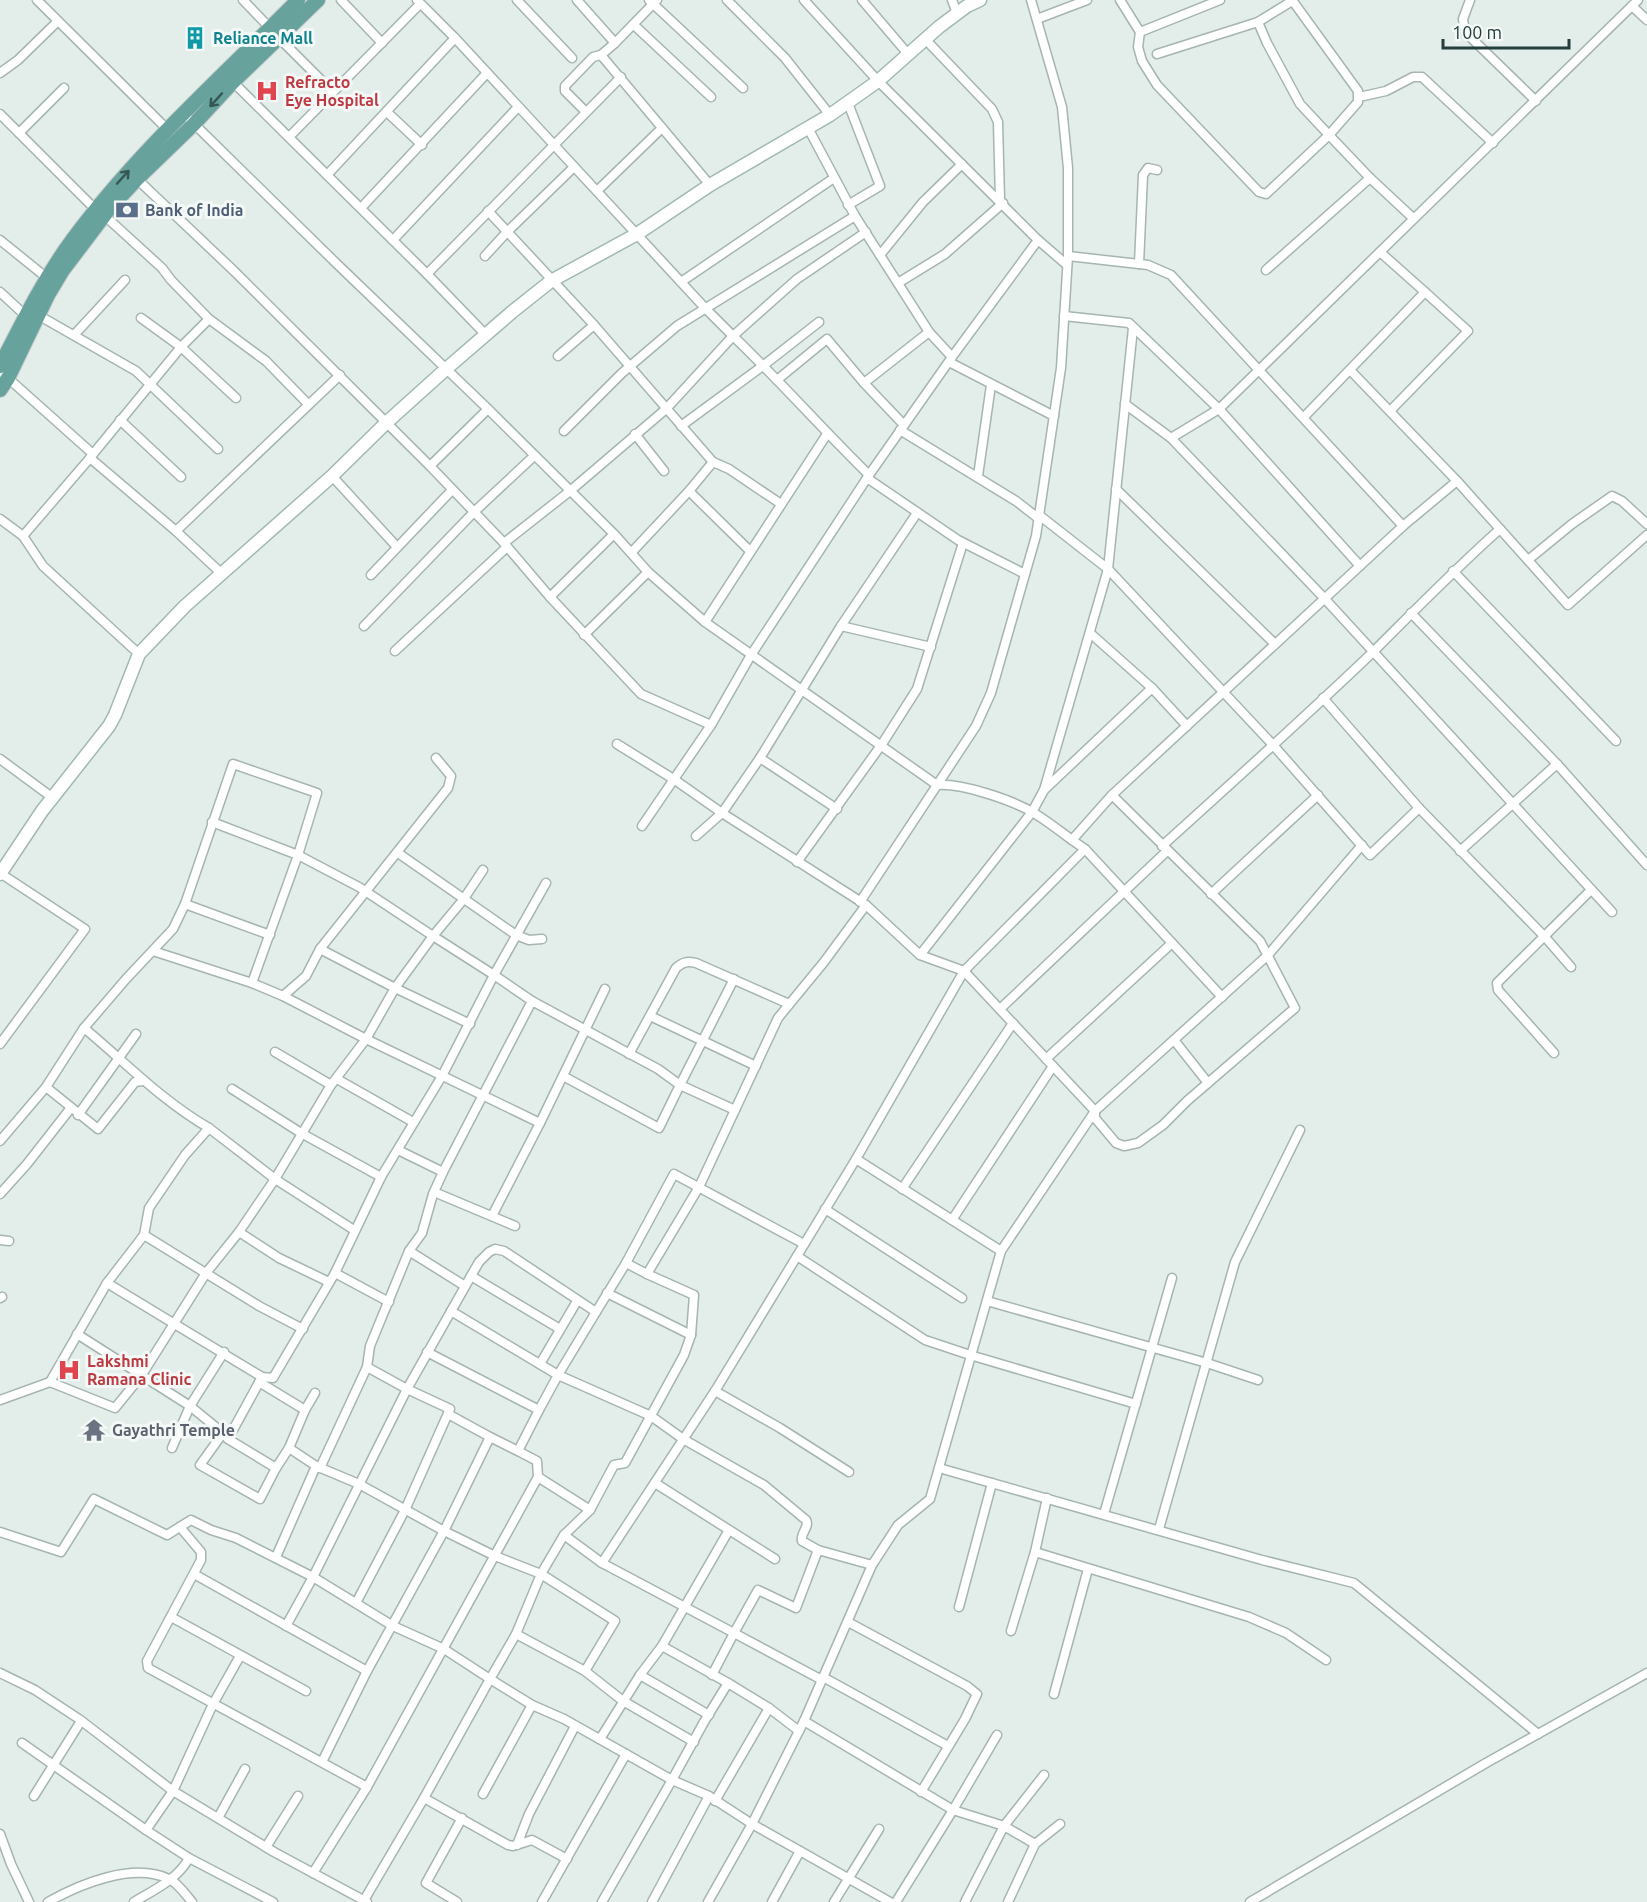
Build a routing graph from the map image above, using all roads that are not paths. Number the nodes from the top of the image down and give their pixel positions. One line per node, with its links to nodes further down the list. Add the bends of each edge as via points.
1 (36, 0): 25 (street)
2 (243, 0): 29 (street)
3 (298, 0): 29 (main road)
4 (318, 0): 29 (main road)
5 (340, 0): 32 (street)
6 (517, 0): 37 (street)
7 (577, 0): 33 (street)
8 (727, 0): 55 (street, via 785,58)
9 (862, 0): 34 (street)
10 (952, 0): 22 (street)
11 (980, 0): 22 (street)
12 (1031, 0): 23 (street)
13 (1086, 0): 23 (street)
14 (1120, 0): 28 (street)
15 (1220, 0): 28 (street)
16 (1292, 0): 26 (street); 47 (street)
17 (807, 1): 41 (street)
18 (1466, 1): 48 (street, via 1465,32)
19 (419, 2): 30 (street); 32 (street)
20 (653, 2): 27 (street); 44 (street)
21 (1635, 3): 24 (street); 48 (street)
22 (957, 13): 31 (street)
23 (1037, 19): 91 (street, via 1062,107 1068,168)
24 (1647, 20)
25 (58, 21): 39 (street); 59 (street)
26 (1258, 22): 35 (street); 61 (street, via 1300,104)
27 (634, 25): 33 (street); 46 (street)
28 (1140, 32): 61 (street, via 1138,47 1142,61 1157,85 1259,192 1266,194)
29 (274, 33): 42 (main road); 45 (street); 54 (main road)
30 (455, 38): 38 (street); 51 (street)
31 (925, 39): 34 (street); 75 (street, via 996,115)
32 (382, 43): 45 (street)
33 (615, 43): 36 (street)
34 (908, 54): 41 (street)
35 (1157, 54)
36 (601, 55): 40 (street); 52 (street, via 593,57 565,86 565,91)
37 (572, 58)
38 (487, 73): 50 (street); 65 (street)
39 (0, 74)
40 (621, 77): 52 (street); 57 (street)
41 (878, 81): 49 (street); 66 (street)
42 (233, 82): 56 (main road, one-way to 56); 62 (street)
43 (64, 88): 60 (street)
44 (743, 88)
45 (333, 92): 62 (street)
46 (711, 97)
47 (1359, 97): 61 (street); 63 (street, via 1422,76)
48 (1536, 101): 63 (street)
49 (848, 103): 55 (street); 76 (street, via 880,186)
50 (518, 107): 64 (street); 86 (street)
51 (387, 112): 65 (street); 69 (street)
52 (586, 112): 64 (street)
53 (0, 114): 60 (street)
54 (184, 114): 56 (street); 59 (main road)
55 (830, 115): 58 (street)
56 (194, 124): 72 (main road); 120 (street)
57 (662, 128): 73 (street); 74 (street)
58 (808, 128): 71 (street); 73 (street)
59 (168, 130): 79 (main road, one-way to 59, via 136,163)
60 (19, 133): 79 (street)
61 (1329, 135): 70 (street)
62 (289, 136): 69 (street)
63 (1493, 143): 81 (street)
64 (552, 144): 67 (street); 78 (street)
65 (422, 145): 77 (street)
66 (962, 164): 75 (street); 89 (street, via 923,202)
67 (574, 167): 74 (street); 82 (street)
68 (1157, 170): 92 (street, via 1148,168 1143,175)
69 (327, 175): 77 (street)
70 (1370, 177): 81 (street); 93 (street)
71 (834, 178): 76 (street); 98 (street)
72 (137, 179): 79 (main road); 123 (street)
73 (710, 185): 84 (street)
74 (597, 191): 84 (street)
75 (1001, 202): 87 (street); 99 (street, via 945,254)
76 (849, 205): 80 (street)
77 (361, 208): 86 (street)
78 (488, 211): 82 (street); 94 (street)
79 (100, 212): 95 (main road, via 71,242); 103 (main road); 106 (street, via 162,268)
80 (855, 216): 83 (street); 102 (street)
81 (1413, 218): 88 (street)
82 (507, 232): 90 (street); 97 (street)
83 (866, 232): 89 (street); 113 (street, via 797,279)
84 (637, 234): 97 (street); 98 (street)
85 (0, 240): 95 (street)
86 (393, 240): 94 (street)
87 (1038, 240): 91 (street); 116 (street)
88 (1380, 252): 101 (street); 121 (street)
89 (880, 255): 99 (street)
90 (485, 256)
91 (1067, 261): 92 (street); 104 (street)
92 (1139, 264): 121 (street, via 1171,274)
93 (1266, 270)
94 (427, 274): 112 (street)
95 (47, 278): 103 (main road)
96 (125, 280): 111 (street)
97 (551, 281): 108 (street); 112 (street)
98 (681, 282): 102 (street)
99 (898, 284): 110 (street)
100 (0, 292): 103 (street)
101 (1425, 292): 122 (street); 135 (street, via 1468,331)
102 (705, 308): 113 (street); 119 (street, via 677,326)
103 (32, 315): 111 (street); 118 (main road); 124 (main road)
104 (1064, 316): 109 (street, via 1126,322); 136 (street)
105 (141, 318): 114 (street)
106 (209, 319): 114 (street); 130 (street, via 266,361)
107 (819, 322): 117 (street)
108 (594, 326): 115 (street); 119 (street)
109 (1133, 328): 131 (street); 134 (street)
110 (929, 332): 116 (street); 126 (street)
111 (75, 334): 127 (street)
112 (486, 335): 120 (street)
113 (733, 336): 117 (street); 132 (street)
114 (181, 347): 127 (street); 129 (street)
115 (558, 356)
116 (950, 359): 128 (street); 141 (street)
117 (764, 365): 125 (street); 140 (street)
118 (0, 366)
119 (630, 367): 132 (street); 142 (street)
120 (446, 369): 133 (street); 139 (street)
121 (1259, 370): 134 (street); 137 (street)
122 (1350, 370): 135 (street); 137 (street)
123 (340, 375): 130 (street); 139 (street)
124 (3, 380): 147 (street)
125 (777, 380): 126 (street, via 827,339); 144 (street)
126 (864, 383): 141 (street)
127 (152, 384): 138 (street); 146 (street)
128 (991, 385): 136 (street); 153 (street)
129 (236, 398)
130 (308, 404): 169 (street)
131 (1125, 404): 145 (street); 157 (street)
132 (666, 408): 140 (street); 143 (street)
133 (488, 409): 148 (street); 150 (street)
134 (1219, 409): 145 (street); 179 (street)
135 (1390, 411): 156 (street)
136 (1054, 416): 164 (street)
137 (1304, 417): 167 (street)
138 (120, 420): 147 (street); 154 (street)
139 (386, 423): 150 (street); 152 (street)
140 (681, 426): 149 (street)
141 (902, 427): 153 (street); 155 (street)
142 (564, 431)
143 (635, 434): 151 (street); 159 (street)
144 (827, 434): 155 (street); 161 (street)
145 (1171, 438): 187 (street)
146 (218, 449)
147 (91, 456): 169 (street); 172 (street)
148 (534, 456): 159 (street); 162 (street)
149 (713, 462): 160 (street); 161 (street)
150 (430, 466): 158 (street)
151 (664, 471)
152 (332, 476): 175 (street); 183 (street)
153 (978, 476): 164 (street)
154 (181, 477)
155 (868, 477): 163 (street); 199 (street)
156 (1456, 481): 167 (street); 168 (street)
157 (1116, 489): 180 (street); 194 (street)
158 (452, 490): 162 (street); 175 (street)
159 (570, 491): 170 (street); 174 (street)
160 (689, 491): 176 (street); 177 (street)
161 (781, 504): 176 (street)
162 (474, 512): 174 (street); 190 (street)
163 (917, 513): 173 (street); 191 (street)
164 (1039, 516): 180 (street); 185 (street)
165 (0, 519): 172 (street)
166 (1647, 525): 178 (street, via 1612,496)
167 (1403, 526): 179 (street)
168 (1500, 529): 178 (street); 181 (street)
169 (176, 531): 183 (street)
170 (614, 534): 177 (street); 186 (street)
171 (1647, 534): 178 (street, via 1568,605)
172 (23, 536): 198 (street, via 43,566)
173 (963, 543): 185 (street); 195 (street)
174 (506, 545): 186 (street); 196 (street)
175 (397, 547): 184 (street)
176 (750, 551): 189 (street)
177 (631, 553): 182 (street)
178 (1528, 560)
179 (1360, 566): 187 (street)
180 (1107, 569): 192 (street); 202 (street)
181 (1453, 571): 188 (street); 206 (street)
182 (648, 572): 189 (street); 193 (street)
183 (221, 573): 198 (street)
184 (371, 574)
185 (1025, 574): 215 (street, via 991,693 964,748)
186 (550, 597): 193 (street)
187 (1324, 599): 194 (street); 197 (street)
188 (1411, 613): 197 (street); 213 (street)
189 (705, 622): 199 (street)
190 (364, 626)
191 (841, 626): 195 (street); 200 (street)
192 (1090, 633): 201 (street); 216 (street)
193 (584, 635): 204 (street, via 641,694)
194 (1275, 644): 202 (street)
195 (931, 647): 208 (street, via 917,689)
196 (396, 651)
197 (1372, 652): 203 (street); 220 (street)
198 (139, 654): 219 (street, via 109,726)
199 (751, 655): 200 (street); 204 (street)
200 (802, 688): 208 (street); 211 (street)
201 (1152, 688): 205 (street); 216 (street)
202 (1224, 692): 205 (street); 209 (street)
203 (1323, 698): 209 (street); 221 (street)
204 (711, 725): 214 (street)
205 (1187, 726): 217 (street)
206 (1616, 741)
207 (617, 744): 214 (street)
208 (882, 744): 215 (street); 222 (street)
209 (1273, 745): 218 (street); 230 (street)
210 (436, 758): 233 (street, via 451,777 448,788)
211 (760, 758): 222 (street); 224 (street)
212 (0, 759): 219 (street)
213 (1557, 764): 220 (street); 236 (street)
214 (675, 780): 224 (street); 226 (street)
215 (937, 785): 223 (street, via 965,787); 245 (street)
216 (1044, 790): 223 (street)
217 (1112, 795): 228 (street); 230 (street)
218 (1318, 795): 229 (street); 243 (street)
219 (53, 798): 238 (street)
220 (1511, 803): 232 (street); 240 (street)
221 (1419, 808): 229 (street, via 1370,855); 232 (street)
222 (837, 809): 235 (street)
223 (1032, 812): 228 (street); 256 (street)
224 (722, 813): 227 (street); 235 (street)
225 (212, 822): 234 (street); 234 (street, via 233,765 316,793); 246 (street)
226 (642, 826)
227 (696, 836)
228 (1072, 840): 231 (street)
229 (1362, 846): 257 (street)
230 (1165, 848): 241 (street); 243 (street)
231 (1085, 849): 241 (street); 259 (street)
232 (1460, 851): 251 (street)
233 (398, 853): 242 (street); 244 (street)
234 (298, 855): 242 (street); 248 (street)
235 (797, 862): 245 (street)
236 (1647, 865)
237 (483, 870): 244 (street)
238 (0, 874): 279 (street, via 85,929)
239 (546, 883): 250 (street)
240 (1591, 890): 247 (street); 251 (street)
241 (1124, 891): 253 (street); 269 (street)
242 (366, 893): 249 (street); 254 (street)
243 (1212, 894): 257 (street, via 1260,941)
244 (463, 900): 249 (street); 250 (street)
245 (863, 903): 256 (street); 268 (street, via 824,962)
246 (185, 904): 248 (street); 255 (street, via 173,929)
247 (1612, 912)
248 (270, 935): 262 (street)
249 (433, 936): 260 (street); 263 (street)
250 (516, 936): 252 (street); 260 (street)
251 (1545, 937): 258 (street); 281 (street, via 1499,980 1497,987)
252 (542, 939)
253 (1172, 943): 266 (street); 284 (street)
254 (320, 949): 263 (street); 265 (street, via 306,976)
255 (153, 951): 262 (street); 273 (street)
256 (920, 955): 259 (street)
257 (1268, 955): 266 (street); 291 (street, via 1295,1008)
258 (1571, 967)
259 (964, 971): 269 (street); 307 (street)
260 (494, 975): 267 (street); 272 (street)
261 (734, 979): 268 (street); 270 (street, via 696,963 683,963 676,968); 278 (street)
262 (252, 983): 265 (street)
263 (395, 988): 272 (street); 276 (street)
264 (605, 989): 274 (street)
265 (283, 996): 276 (street)
266 (1222, 997): 277 (street)
267 (532, 1001): 274 (street); 295 (street)
268 (789, 1004): 285 (street, via 778,1018)
269 (1000, 1009): 271 (street)
270 (650, 1016): 278 (street); 282 (street)
271 (1013, 1023): 284 (street); 312 (street)
272 (470, 1024): 287 (street)
273 (84, 1028): 283 (street); 293 (street)
274 (585, 1030): 282 (street); 288 (street)
275 (136, 1034): 283 (street)
276 (366, 1039): 287 (street); 290 (street)
277 (1174, 1040): 291 (street); 298 (street)
278 (702, 1042): 285 (street); 292 (street)
279 (0, 1044)
280 (274, 1052): 290 (street)
281 (1554, 1053)
282 (629, 1054): 292 (street)
283 (120, 1058): 289 (street); 299 (street)
284 (1046, 1059): 286 (street)
285 (756, 1066): 297 (street)
286 (1053, 1066): 298 (street); 317 (street)
287 (442, 1076): 295 (street); 300 (street)
288 (563, 1076): 292 (street, via 659,1128); 301 (street)
289 (143, 1081): 299 (street, via 135,1082 98,1129); 302 (street)
290 (334, 1082): 300 (street); 304 (street)
291 (1208, 1083): 298 (street, via 1138,1143 1116,1143 1095,1118)
292 (680, 1084): 297 (street)
293 (46, 1087): 296 (street); 305 (street)
294 (232, 1089): 304 (street)
295 (483, 1096): 301 (street); 308 (street)
296 (70, 1108): 299 (street); 314 (street)
297 (735, 1110): 311 (street)
298 (1095, 1111): 324 (street)
299 (78, 1115)
300 (413, 1122): 306 (street)
301 (540, 1123): 316 (street)
302 (209, 1128): 310 (street); 321 (street, via 149,1208)
303 (1300, 1130): 351 (street, via 1235,1262)
304 (301, 1133): 309 (street); 310 (street)
305 (0, 1141)
306 (398, 1150): 308 (street); 309 (street)
307 (856, 1160): 312 (street); 315 (street)
308 (443, 1172): 313 (street)
309 (381, 1177): 319 (street)
310 (275, 1179): 319 (street); 320 (street)
311 (699, 1187): 322 (street); 326 (street, via 674,1174); 329 (street)
312 (902, 1189): 317 (street)
313 (434, 1192): 316 (street); 323 (street, via 422,1233)
314 (0, 1194)
315 (825, 1209): 322 (street); 336 (street)
316 (492, 1216): 318 (street)
317 (952, 1220): 324 (street)
318 (515, 1226)
319 (354, 1230): 328 (street)
320 (239, 1232): 327 (street); 332 (street, via 279,1258)
321 (144, 1235): 327 (street); 333 (street)
322 (804, 1244): 325 (street)
323 (409, 1251): 334 (street); 339 (street)
324 (1001, 1251): 338 (street)
325 (797, 1256): 350 (street, via 925,1340); 360 (street)
326 (626, 1263): 329 (street); 335 (street)
327 (206, 1273): 342 (street); 343 (street)
328 (335, 1273): 332 (street); 339 (street)
329 (647, 1274): 346 (street, via 694,1295)
330 (471, 1276): 334 (street); 337 (street, via 484,1257 495,1249 504,1251); 344 (street)
331 (1172, 1278): 347 (street)
332 (329, 1282): 343 (street)
333 (106, 1283): 342 (street); 345 (street)
334 (465, 1286): 340 (street)
335 (607, 1293): 341 (street); 346 (street)
336 (962, 1298)
337 (577, 1301): 341 (street); 344 (street)
338 (987, 1301): 347 (street); 350 (street)
339 (389, 1302): 353 (street, via 370,1346)
340 (451, 1311): 349 (street); 352 (street)
341 (596, 1312): 354 (street)
342 (175, 1323): 348 (street); 355 (street)
343 (303, 1329): 356 (street, via 273,1378)
344 (560, 1329): 352 (street)
345 (76, 1334): 355 (street); 358 (street)
346 (691, 1335): 368 (street)
347 (1153, 1348): 351 (street); 363 (street)
348 (224, 1352): 356 (street); 364 (street)
349 (427, 1352): 359 (street); 366 (street)
350 (970, 1355): 363 (street); 377 (street)
351 (1207, 1363): 357 (street); 388 (street)
352 (540, 1364): 354 (street)
353 (367, 1367): 359 (street); 375 (street)
354 (558, 1375): 366 (street); 368 (street)
355 (141, 1376): 358 (street, via 115,1408); 364 (street)
356 (261, 1379): 365 (street); 369 (street)
357 (1258, 1380)
358 (50, 1382): 362 (street)
359 (407, 1389): 367 (street, via 448,1407); 382 (street)
360 (715, 1391): 371 (street); 378 (street)
361 (315, 1393): 365 (street)
362 (0, 1400)
363 (1136, 1404): 386 (street)
364 (189, 1406): 369 (street); 373 (street)
365 (305, 1410): 372 (street)
366 (539, 1410): 374 (street)
367 (448, 1413): 370 (street); 384 (street)
368 (651, 1416): 371 (street); 385 (street, via 625,1463 614,1465)
369 (225, 1436): 376 (street); 376 (street, via 200,1465 260,1499)
370 (490, 1437): 374 (street); 390 (street)
371 (683, 1439): 380 (street); 393 (street, via 764,1485 806,1520 802,1541)
372 (289, 1448): 375 (street); 376 (street)
373 (172, 1449)
374 (518, 1451): 379 (street, via 537,1461)
375 (318, 1467): 382 (street); 396 (street)
376 (276, 1468)
377 (939, 1468): 381 (street); 399 (street, via 930,1499 898,1525)
378 (849, 1472)
379 (538, 1477): 385 (street); 395 (street)
380 (655, 1483): 389 (street); 398 (street)
381 (992, 1483): 383 (street); 405 (street)
382 (359, 1484): 384 (street); 403 (street)
383 (1047, 1498): 386 (street); 394 (street)
384 (405, 1510): 390 (street); 404 (street)
385 (590, 1510): 392 (street)
386 (1104, 1514): 388 (street)
387 (180, 1527): 391 (street, via 167,1535 94,1499 61,1552); 396 (street, via 191,1520); 401 (street, via 201,1551)
388 (1159, 1529): 438 (street, via 1357,1584)
389 (729, 1530): 397 (street); 406 (street)
390 (444, 1531): 395 (street); 410 (street)
391 (0, 1532)
392 (564, 1535): 398 (street); 402 (street)
393 (818, 1550): 399 (street); 412 (street, via 796,1608 758,1590)
394 (1035, 1551): 400 (street); 411 (street)
395 (495, 1556): 402 (street); 415 (street)
396 (276, 1557): 403 (street)
397 (775, 1559)
398 (602, 1563): 406 (street)
399 (872, 1565): 408 (street)
400 (1088, 1569): 417 (street, via 1252,1618 1284,1632); 428 (street)
401 (194, 1574): 407 (street); 409 (street)
402 (541, 1574): 413 (street); 419 (street, via 615,1621)
403 (313, 1576): 404 (street); 409 (street)
404 (356, 1603): 410 (street)
405 (959, 1607)
406 (684, 1608): 412 (street); 414 (street)
407 (171, 1617): 416 (street); 430 (street, via 147,1666)
408 (848, 1622): 424 (street); 443 (street, via 977,1694)
409 (286, 1626): 418 (street)
410 (393, 1626): 415 (street); 418 (street)
411 (1011, 1631)
412 (734, 1633): 423 (street); 424 (street)
413 (516, 1634): 419 (street); 425 (street)
414 (662, 1646): 422 (street); 423 (street)
415 (444, 1649): 425 (street); 450 (street)
416 (240, 1656): 427 (street); 430 (street)
417 (1326, 1660)
418 (367, 1671): 445 (street)
419 (585, 1671): 429 (street)
420 (0, 1673): 434 (street)
421 (1647, 1673): 438 (street)
422 (640, 1675): 429 (street); 433 (street)
423 (712, 1675): 426 (street)
424 (823, 1678): 435 (street); 443 (street)
425 (490, 1679): 431 (street); 456 (street)
426 (728, 1683): 432 (street); 433 (street)
427 (306, 1691)
428 (1054, 1694)
429 (623, 1701): 440 (street); 441 (street)
430 (213, 1704): 445 (street); 451 (street)
431 (532, 1706): 436 (street); 453 (street)
432 (769, 1708): 437 (street); 457 (street)
433 (709, 1715): 441 (street)
434 (81, 1720): 446 (street); 451 (street)
435 (804, 1722): 437 (street); 452 (street)
436 (575, 1726): 440 (street); 468 (street)
437 (799, 1731): 461 (street)
438 (1538, 1734): 493 (street)
439 (998, 1735): 458 (street)
440 (600, 1739): 444 (street)
441 (694, 1742): 449 (street)
442 (21, 1743): 446 (street)
443 (948, 1746): 452 (street)
444 (626, 1754): 449 (street); 472 (street)
445 (322, 1762): 450 (street)
446 (53, 1765): 454 (street); 465 (street)
447 (245, 1769): 459 (street)
448 (1044, 1775): 463 (street)
449 (672, 1780): 457 (street); 484 (street)
450 (368, 1787): 473 (street)
451 (173, 1791): 459 (street); 465 (street)
452 (921, 1792): 458 (street)
453 (483, 1794)
454 (34, 1796)
455 (298, 1796): 469 (street)
456 (424, 1798): 460 (street); 481 (street)
457 (712, 1799): 461 (street); 485 (street)
458 (953, 1810): 463 (street); 490 (street)
459 (218, 1818): 469 (street)
460 (462, 1818): 468 (street, via 508,1845); 482 (street, via 426,1883)
461 (752, 1824): 470 (street); 486 (street)
462 (1060, 1824): 467 (street)
463 (1004, 1826): 467 (street); 491 (street)
464 (879, 1829): 474 (street)
465 (146, 1830): 471 (street)
466 (0, 1834): 476 (street)
467 (1035, 1844): 492 (street)
468 (517, 1845): 472 (street, via 536,1841)
469 (266, 1847): 473 (street)
470 (800, 1851): 474 (street); 487 (street)
471 (189, 1858): 475 (street); 480 (street)
472 (567, 1859): 483 (street)
473 (313, 1873): 481 (street)
474 (848, 1878): 488 (street); 489 (street)
475 (171, 1879): 477 (street, via 137,1872 102,1879); 478 (street); 479 (street)
476 (29, 1902)
477 (48, 1902)
478 (134, 1902)
479 (192, 1902)
480 (273, 1902)
481 (365, 1902)
482 (457, 1902)
483 (542, 1902)
484 (602, 1902)
485 (652, 1902)
486 (708, 1902)
487 (772, 1902)
488 (834, 1902)
489 (890, 1902)
490 (896, 1902)
491 (965, 1902)
492 (1008, 1902)
493 (1250, 1902)

